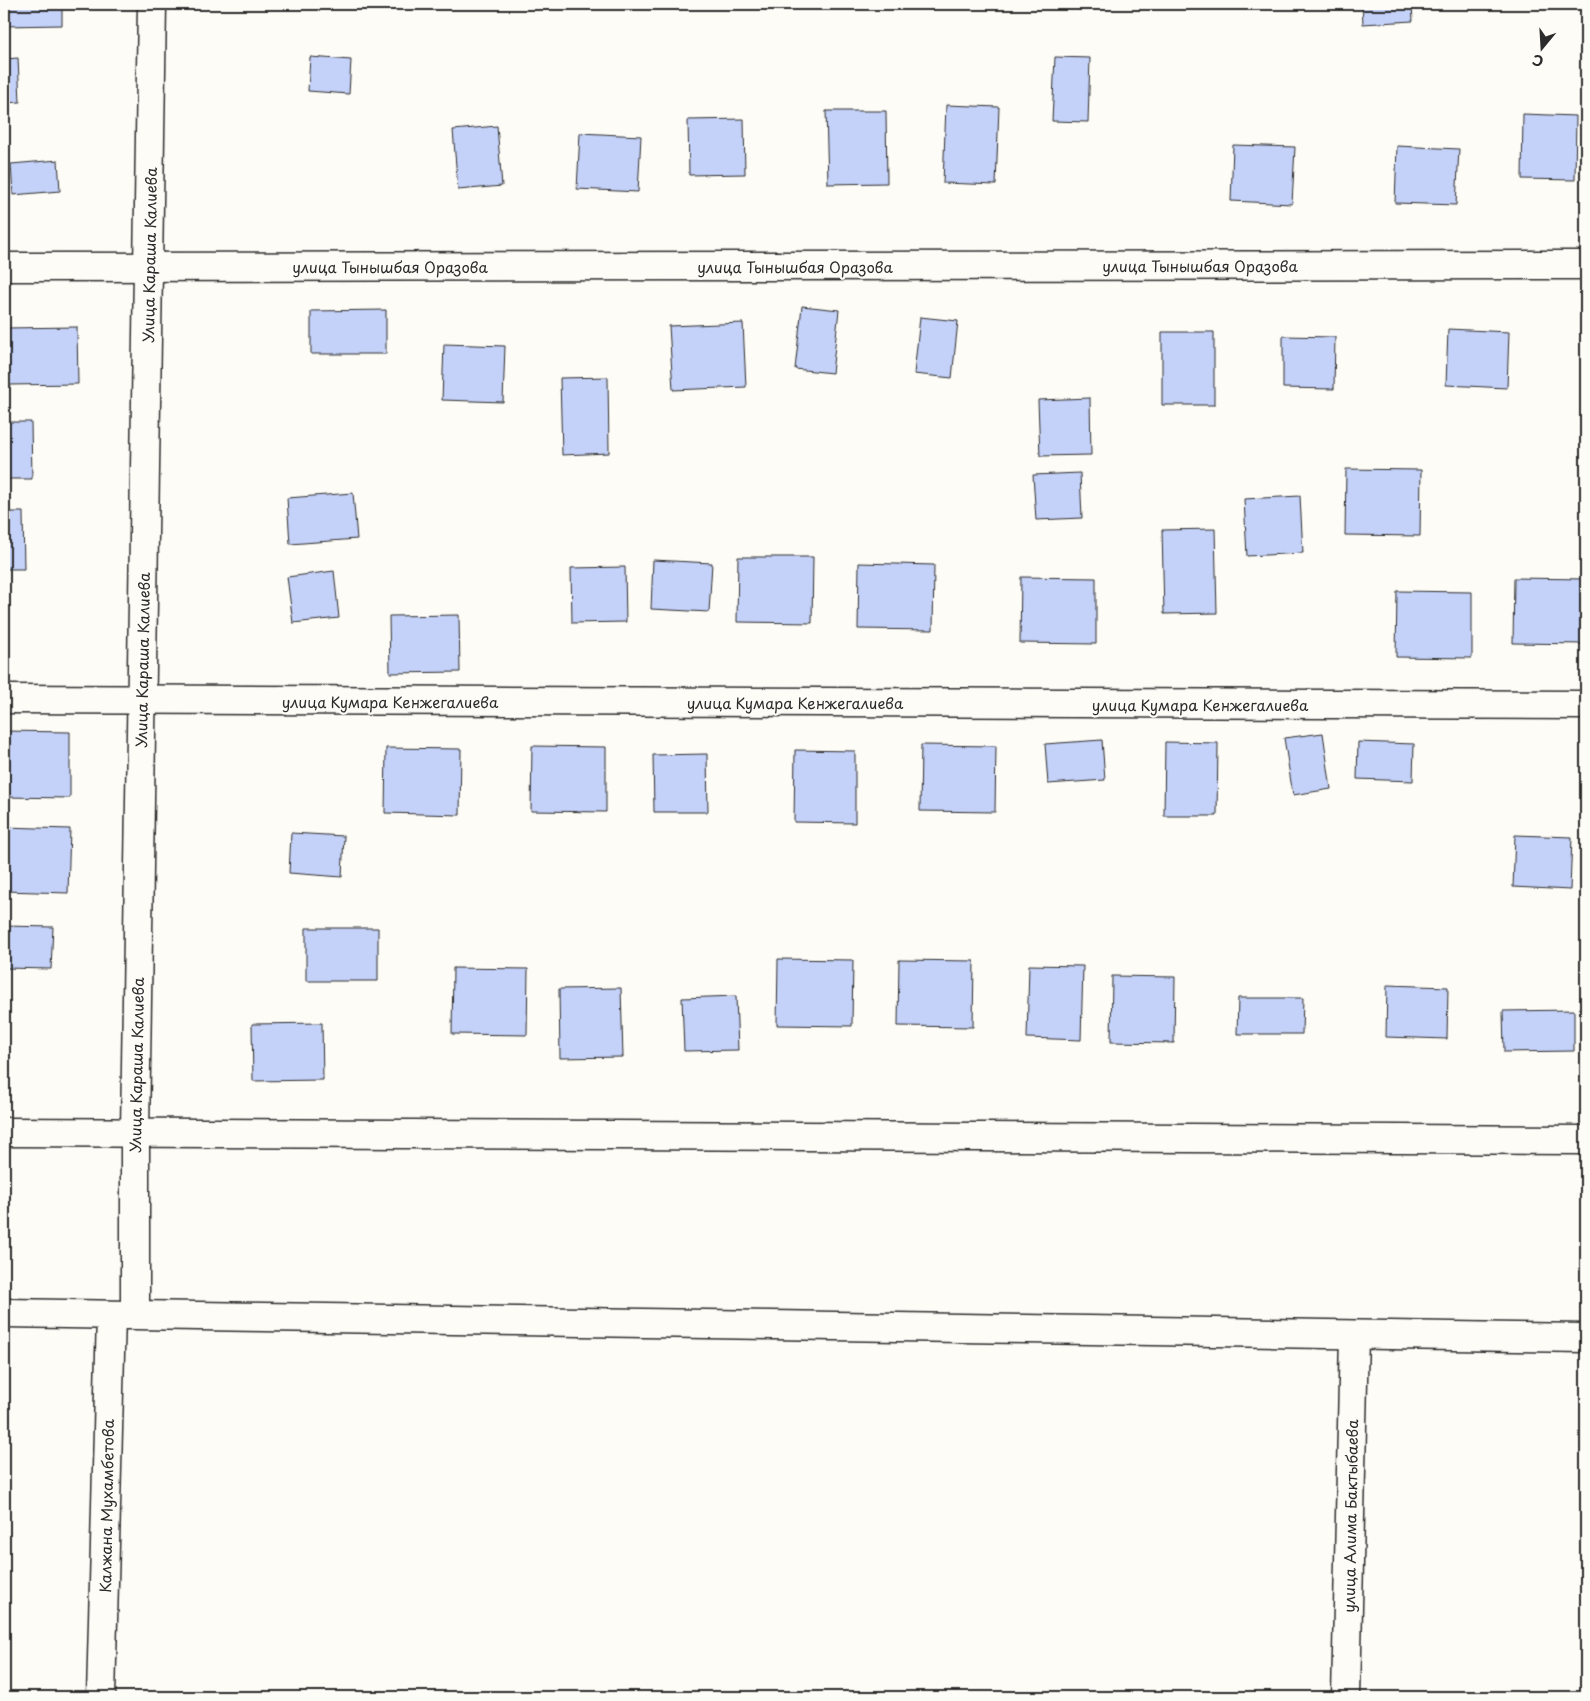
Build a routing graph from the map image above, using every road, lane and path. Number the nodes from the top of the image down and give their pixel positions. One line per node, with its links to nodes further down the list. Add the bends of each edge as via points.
1 (152, 4): 4 (street, Улица Караша Калиева)
2 (1586, 265): 4 (street, улица Тынышбая Оразова)
3 (4, 267): 4 (street, улица Тынышбая Оразова)
4 (149, 267): 6 (street, Улица Караша Калиева)
5 (4, 699): 6 (street, улица Кумара Кенжегалиева)
6 (141, 700): 7 (street, улица Кумара Кенжегалиева); 9 (street, Улица Караша Калиева)
7 (1586, 705)
8 (4, 1132): 9 (street)
9 (135, 1132): 10 (street); 12 (street, Улица Караша Калиева)
10 (1586, 1140)
11 (4, 1313): 12 (street)
12 (123, 1315): 13 (street); 15 (street, Калжана Мухамбетова)
13 (1354, 1335): 14 (street); 16 (street, улица Алима Бактыбаева)
14 (1586, 1338)
15 (101, 1697)
16 (1346, 1697)

